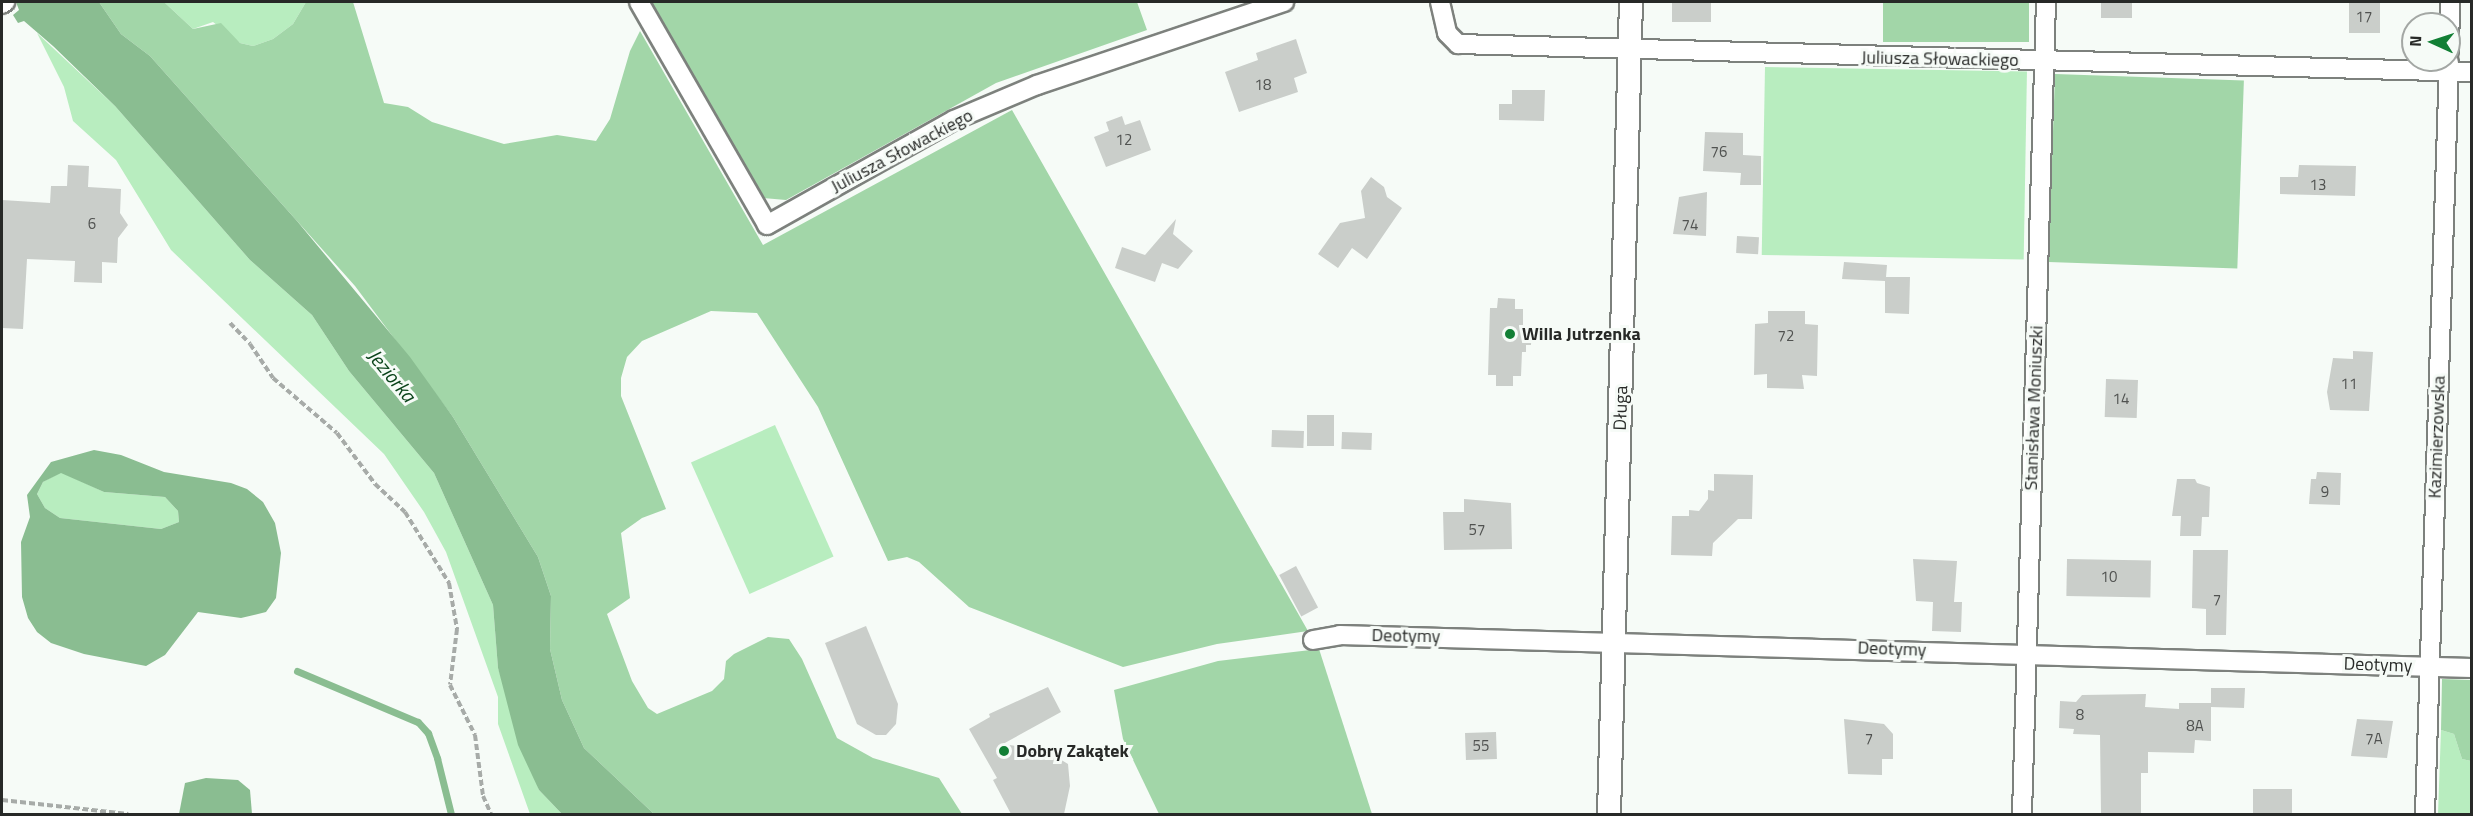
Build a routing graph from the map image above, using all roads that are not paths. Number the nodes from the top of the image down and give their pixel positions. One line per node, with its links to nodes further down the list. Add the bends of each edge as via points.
1 (639, 2): 2 (street, Juliusza Słowackiego, via 767,225 954,120 1038,85)
2 (1284, 2)
3 (1440, 2): 6 (street, Juliusza Słowackiego, via 1447,33 1458,44)
4 (1631, 2): 6 (street, Długa)
5 (2046, 2): 7 (street, Stanisława Moniuszki)
6 (1630, 49): 7 (street, Juliusza Słowackiego); 11 (street, Długa)
7 (2044, 61): 8 (street, Juliusza Słowackiego); 12 (street, Stanisława Moniuszki)
8 (2401, 65)
9 (2449, 72): 13 (street, Kazimierzowska)
10 (1314, 640): 11 (street, Deotymy, via 1340,634)
11 (1614, 641): 12 (street, Deotymy); 15 (street, Długa)
12 (2027, 652): 13 (street, Deotymy); 16 (street, Stanisława Moniuszki)
13 (2430, 666): 14 (street, Deotymy); 17 (street, Kazimierzowska)
14 (2472, 668)
15 (1609, 814)
16 (2022, 814)
17 (2425, 814)

